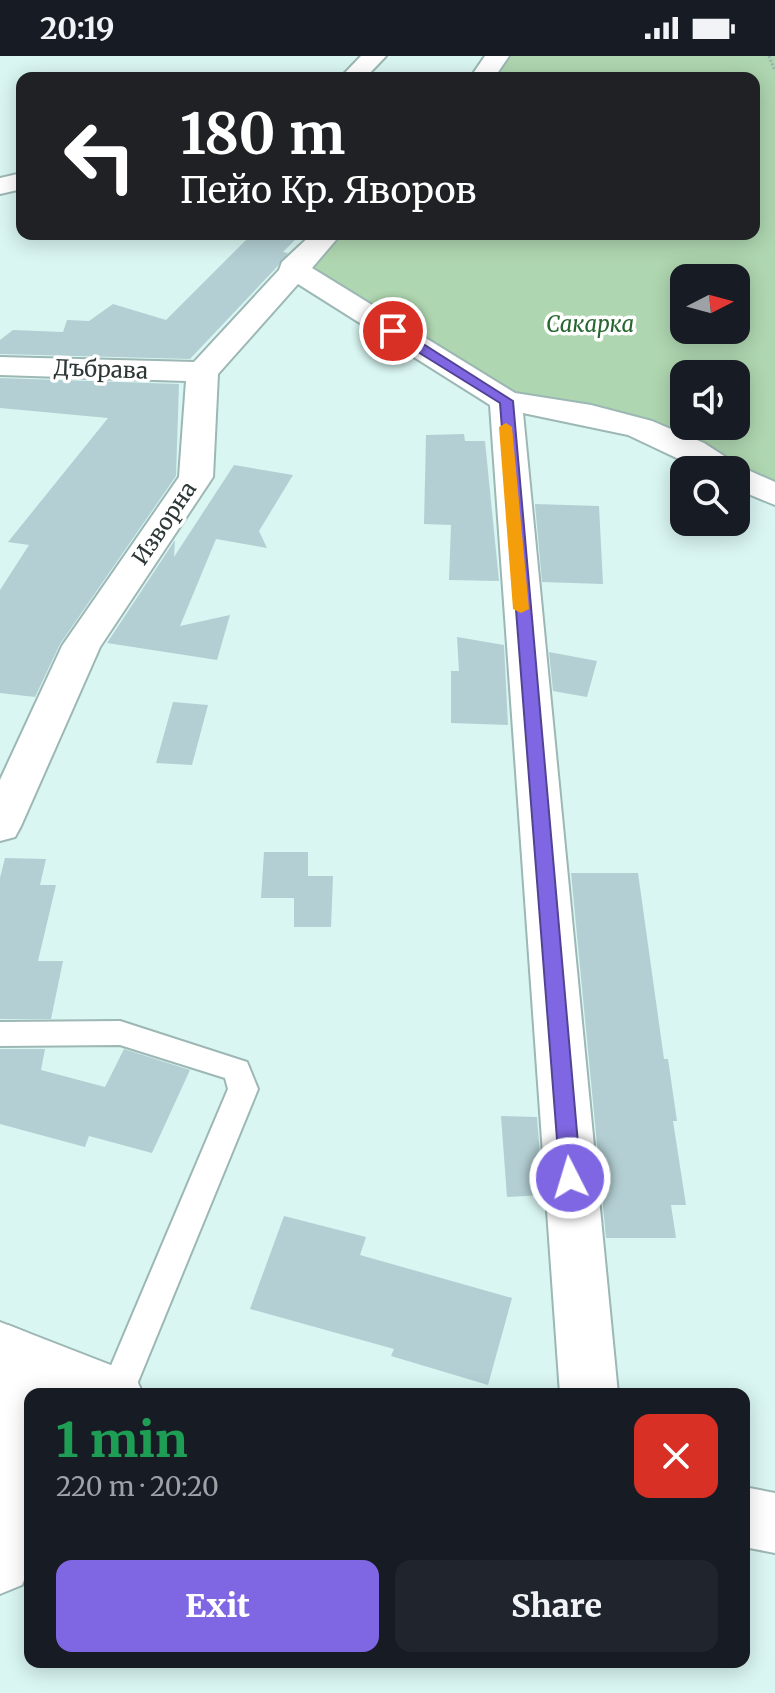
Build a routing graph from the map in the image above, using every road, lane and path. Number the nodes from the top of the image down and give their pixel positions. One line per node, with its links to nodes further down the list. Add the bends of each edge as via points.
1 (374, 56): 4 (street)
2 (769, 56): 3 (path)
3 (775, 71)
4 (358, 72)
5 (321, 240): 6 (street)
6 (292, 268): 8 (street); 9 (street)
7 (0, 366): 8 (street, Дъбрава)
8 (202, 372): 13 (street, Изворна, via 196,477 81,646)
9 (506, 401): 10 (street, via 640,428); 18 (street)
10 (702, 456)
11 (750, 483): 12 (street)
12 (775, 495)
13 (0, 826)
14 (0, 1034): 17 (lane, via 120,1033 237,1070 243,1089)
15 (4, 1351): 16 (street); 19 (street)
16 (100, 1388)
17 (118, 1388)
18 (588, 1388)
19 (17, 1503): 22 (street)
20 (750, 1518): 21 (street)
21 (775, 1523)
22 (0, 1563)

